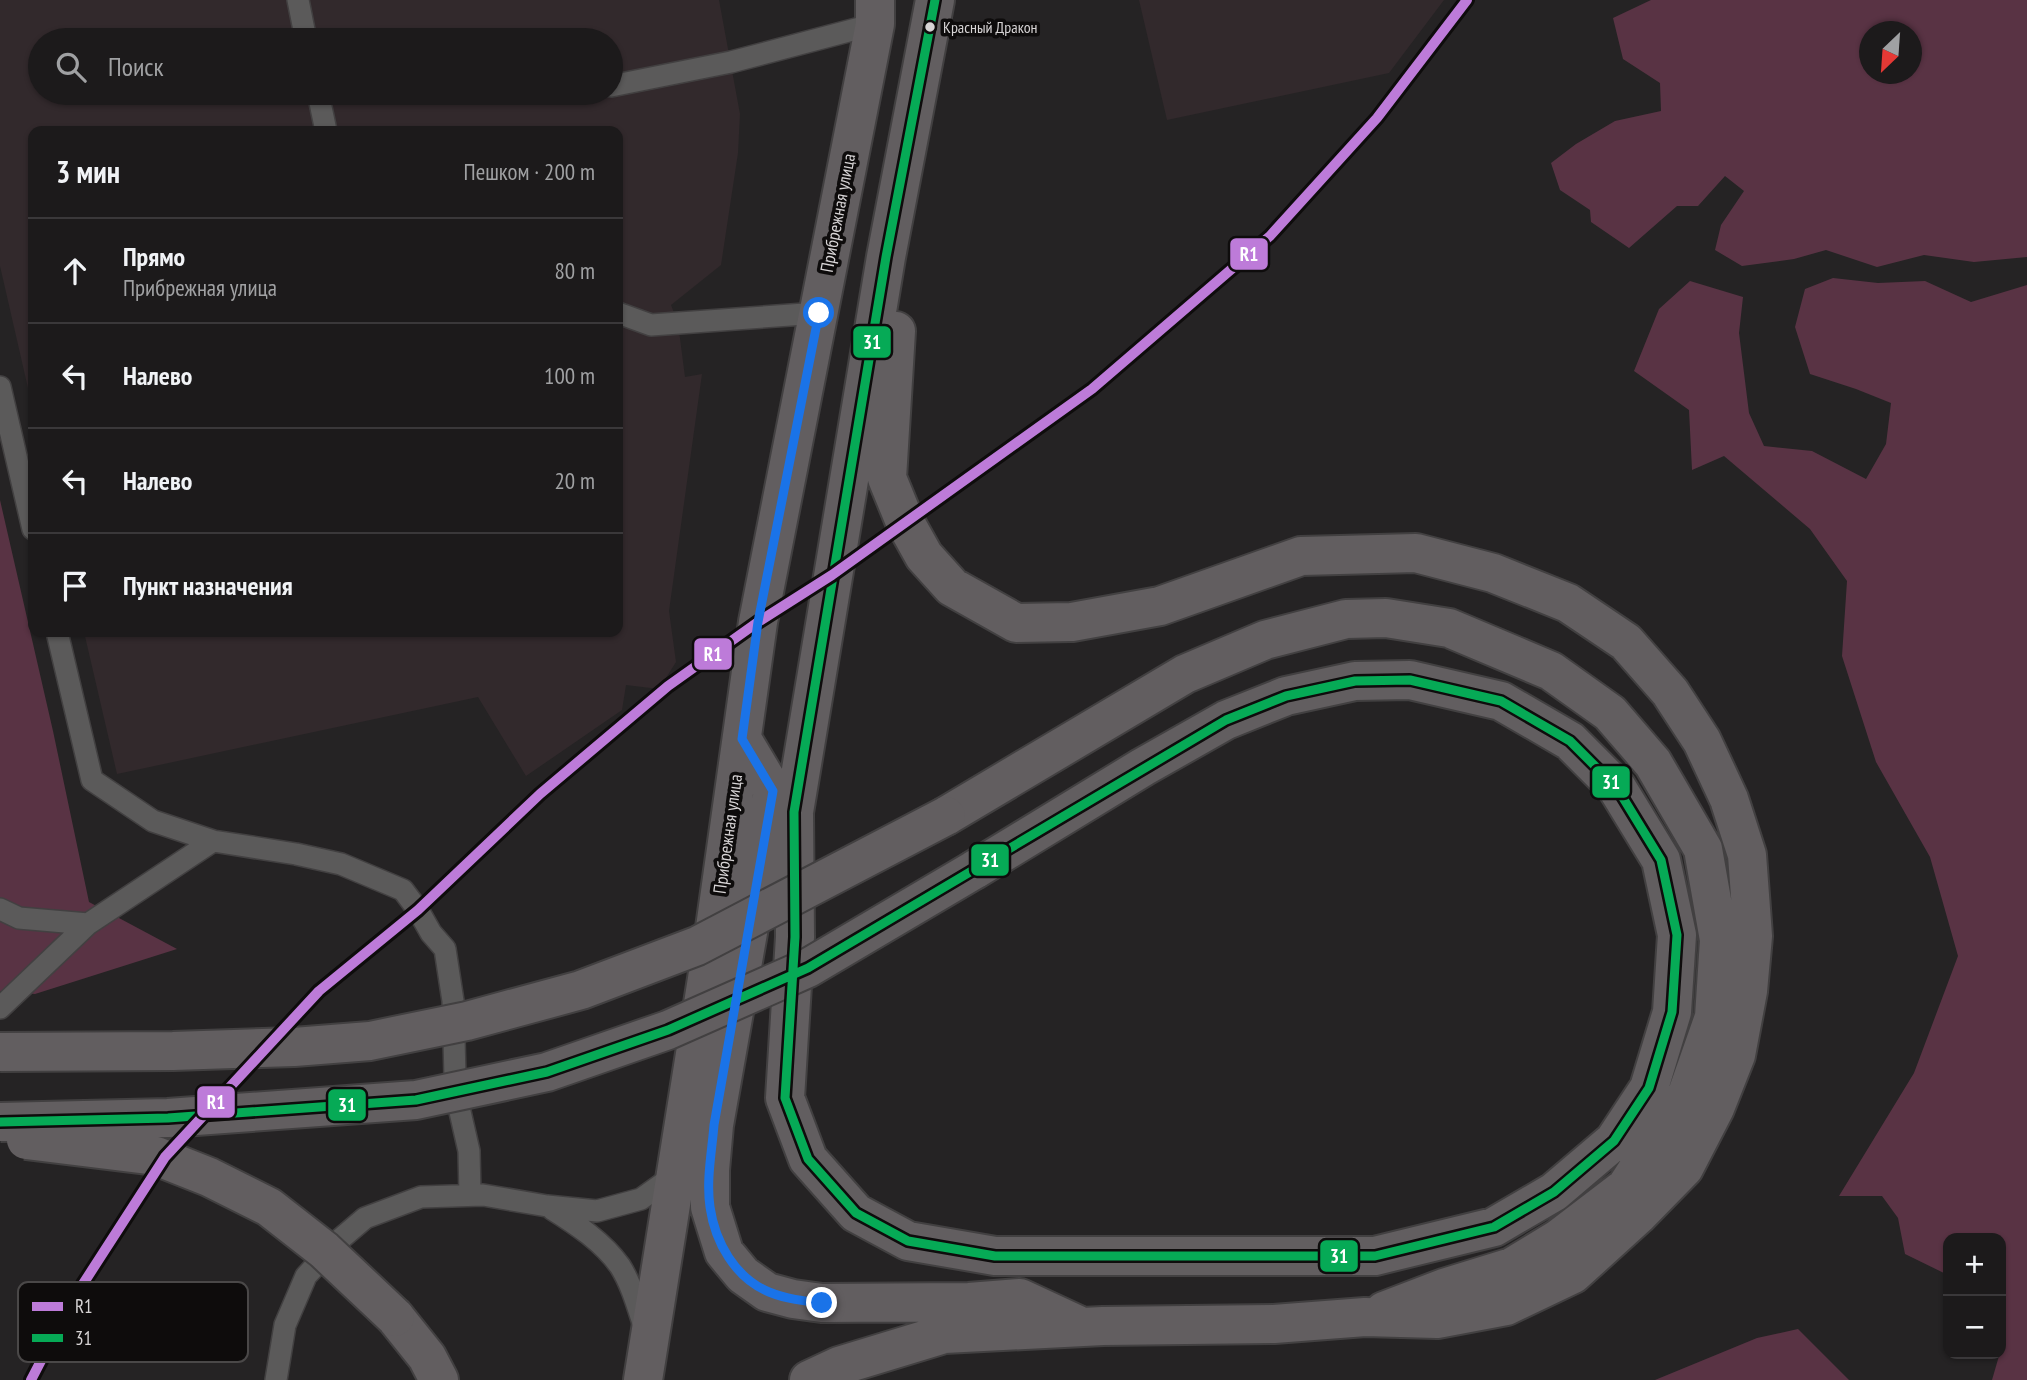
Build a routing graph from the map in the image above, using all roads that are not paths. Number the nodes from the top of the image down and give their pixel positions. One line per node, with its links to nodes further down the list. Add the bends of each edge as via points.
1 (298, 0): 4 (lane)
2 (935, 0): 8 (street)
3 (875, 12): 5 (lane, via 731,62); 9 (street, Прибрежная улица)
4 (304, 28)
5 (623, 84)
6 (321, 105): 7 (lane)
7 (326, 126)
8 (886, 257): 20 (street, bridge, via 794,811 795,937 785,1098 808,1159 856,1213 908,1241 995,1256 1376,1256 1494,1227 1554,1192 1614,1140 1649,1088 1672,1012 1677,934 1661,860 1617,788 1570,741 1500,701 1410,680 1355,681 1286,696 1226,720 808,968 668,1030 547,1072 416,1100 168,1118); 25 (street, via 898,288 887,478 924,556 952,587 1016,623 1072,622 1160,606 1301,556 1416,553 1493,573 1568,603 1626,642 1670,692 1702,741 1729,799 1747,855 1753,936 1748,991 1737,1055 1684,1168 1573,1274 1506,1307 1437,1319)
9 (819, 313): 10 (lane, via 651,325); 14 (street, Прибрежная улица, via 758,622)
10 (623, 315)
11 (0, 387): 12 (lane)
12 (28, 507)
13 (58, 637): 15 (lane, via 92,780 153,821)
14 (742, 739): 22 (street, Прибрежная улица); 26 (street, via 773,791 714,1125 710,1207 724,1252 743,1275 767,1292 793,1299 956,1303 1020,1298)
15 (214, 841): 17 (lane); 23 (lane, via 341,864 403,890 418,910 444,949 453,1001 458,1103 469,1152)
16 (0, 909): 17 (lane, via 19,918)
17 (88, 924): 18 (lane)
18 (0, 1008)
19 (0, 1052): 25 (street, bridge, via 173,1051 370,1041 581,990 697,946 946,816 1185,674 1265,640 1346,619 1386,618 1449,628 1551,671 1610,713 1653,763 1703,849 1719,940 1714,1017 1687,1094 1626,1187 1558,1239 1512,1267)
20 (0, 1122)
21 (0, 1136): 29 (street, bridge, via 156,1156 269,1207 324,1250 395,1317)
22 (676, 1174): 24 (lane, via 641,1199 597,1211); 27 (street, Прибрежная улица)
23 (470, 1195): 24 (lane); 28 (lane, via 421,1197 365,1218 338,1241 306,1276 285,1325)
24 (547, 1206): 27 (lane, via 585,1230 619,1266)
25 (1366, 1317): 26 (street, via 1274,1324)
26 (1082, 1327): 31 (street, via 944,1334 839,1366)
27 (649, 1343): 30 (street, Прибрежная улица)
28 (276, 1380)
29 (439, 1380)
30 (643, 1380)
31 (809, 1380)

